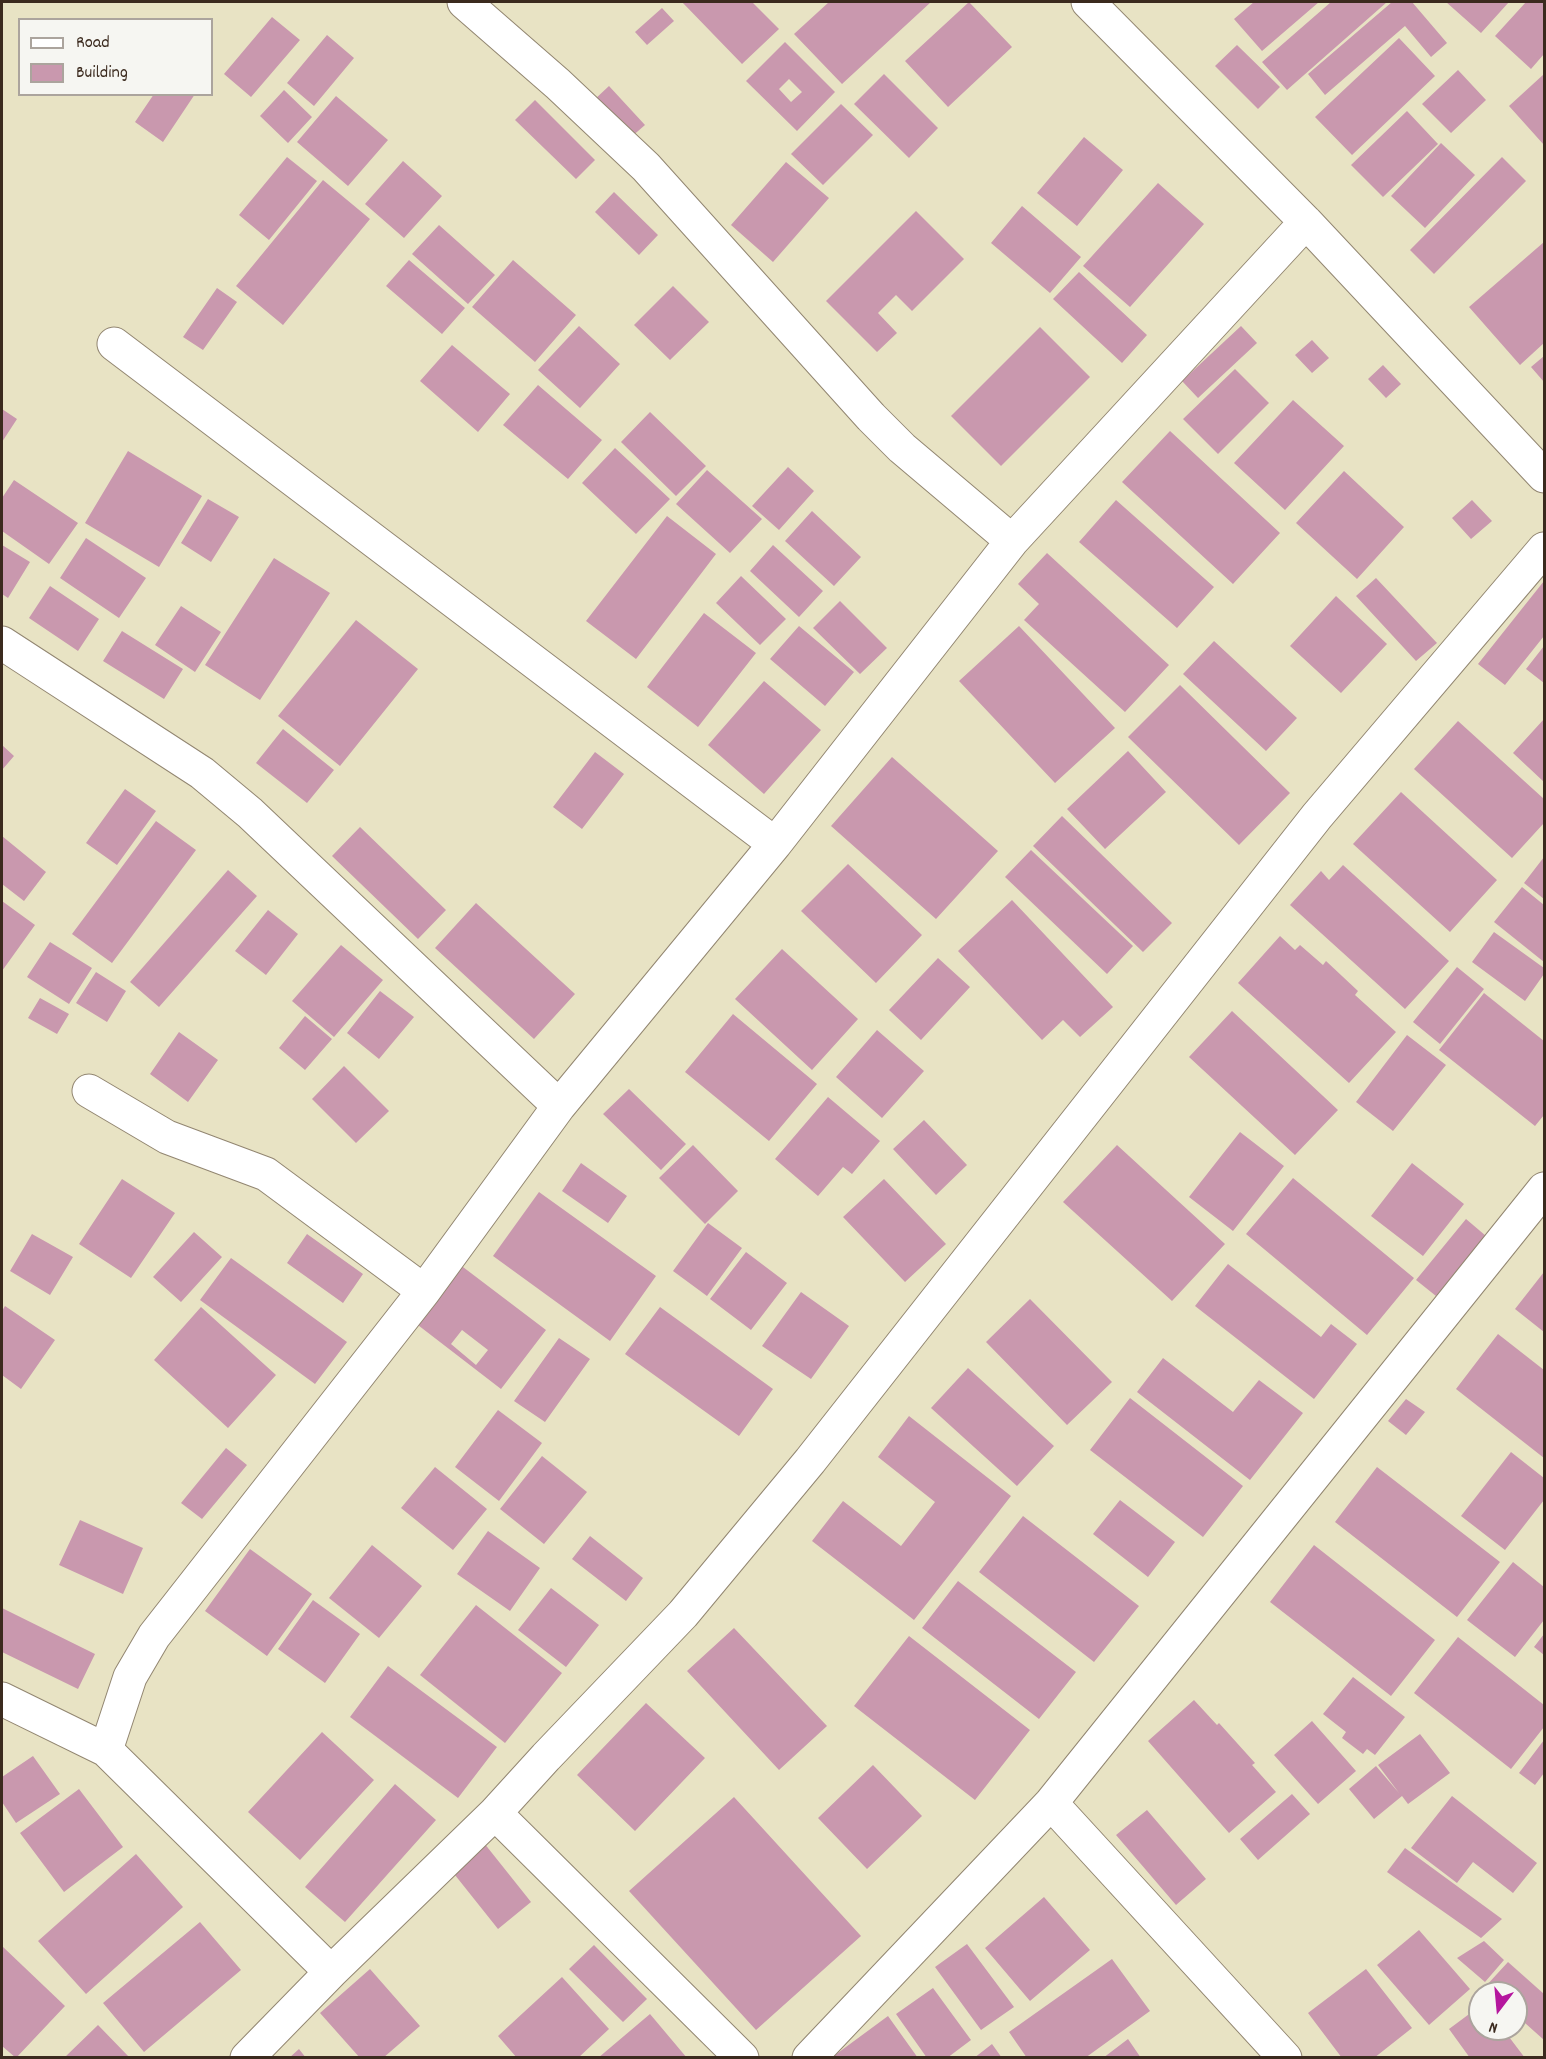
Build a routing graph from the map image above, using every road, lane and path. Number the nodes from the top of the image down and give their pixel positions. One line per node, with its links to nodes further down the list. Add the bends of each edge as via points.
1 (464, 2): 6 (street, via 646,167 902,448)
2 (1088, 2): 3 (street)
3 (1306, 222): 5 (street); 6 (street)
4 (114, 344): 9 (street)
5 (1538, 458)
6 (1012, 541): 9 (street)
7 (1545, 549): 17 (street, via 1317,816 810,1461 691,1605)
8 (2, 643): 11 (street, via 202,773 258,821)
9 (775, 844): 11 (street)
10 (89, 1091): 13 (street, via 167,1137 266,1174)
11 (559, 1106): 13 (street)
12 (1545, 1189): 16 (street)
13 (424, 1291): 15 (street, via 154,1636 130,1677)
14 (2, 1700): 15 (street)
15 (106, 1750): 18 (street)
16 (1051, 1803): 21 (street); 22 (street)
17 (495, 1813): 18 (street); 20 (street)
18 (331, 1972): 19 (street)
19 (247, 2058)
20 (742, 2058)
21 (809, 2058)
22 (1284, 2058)

